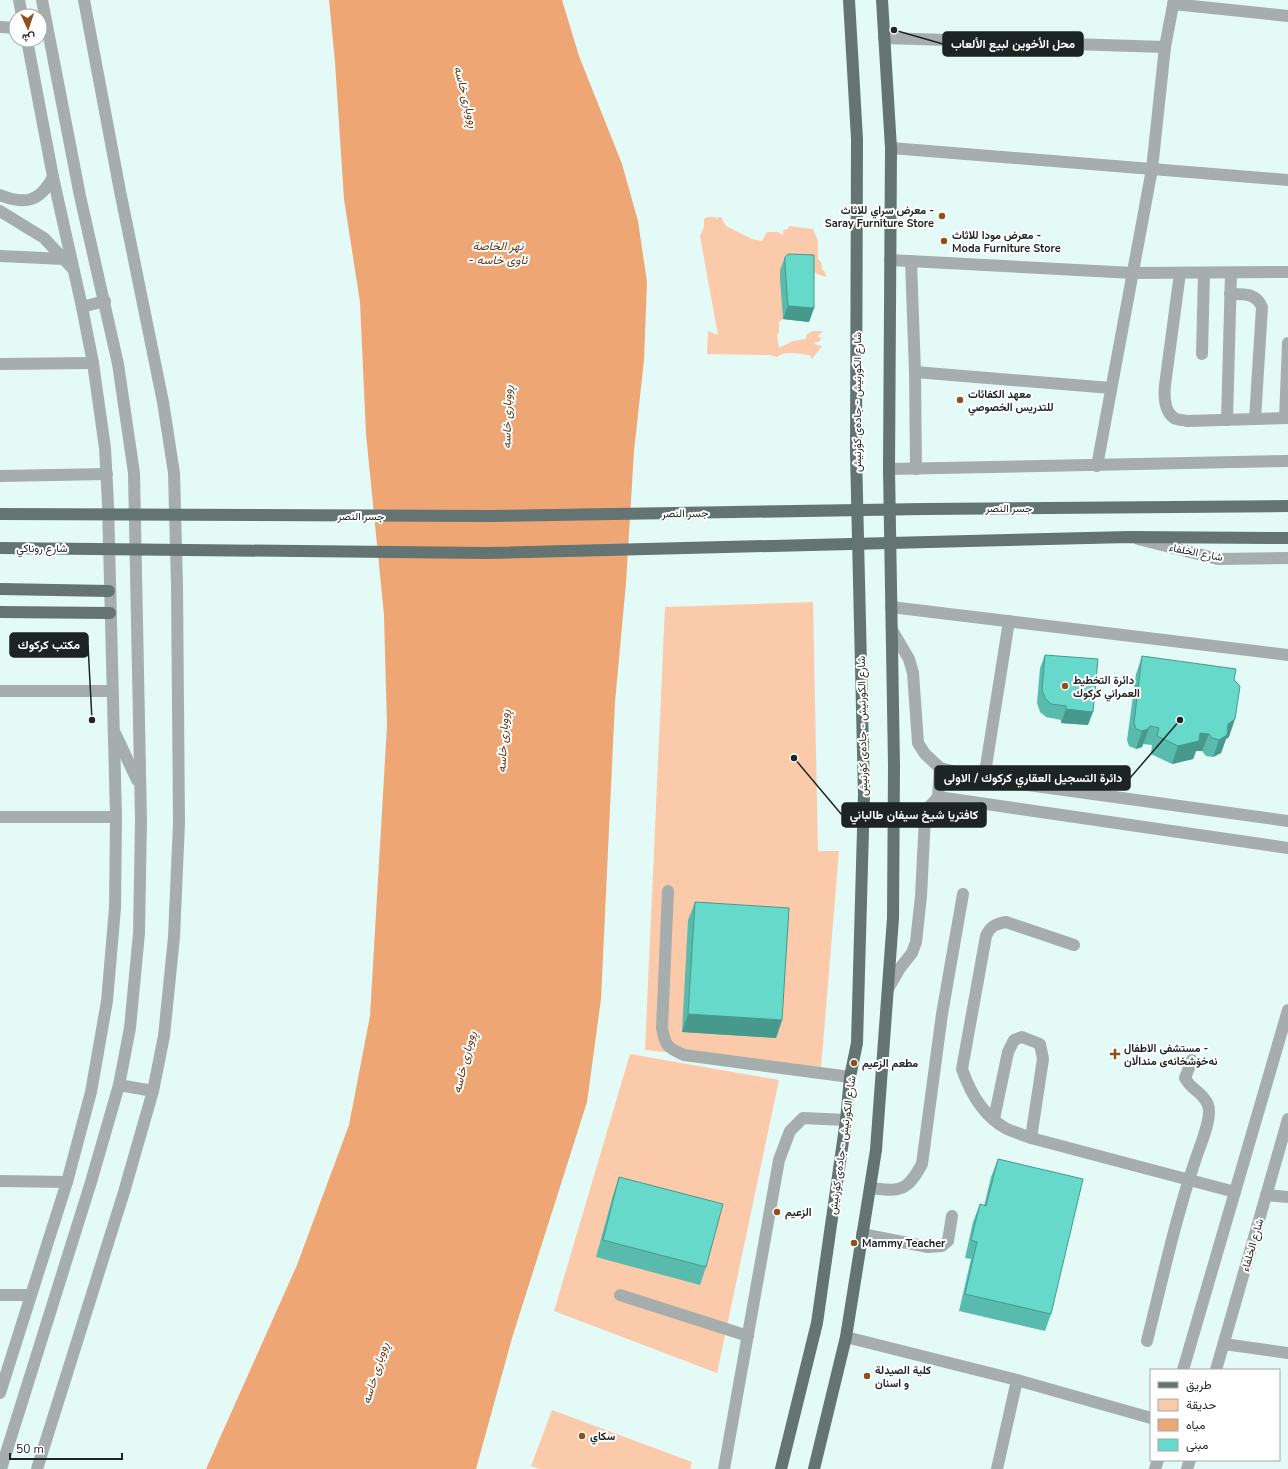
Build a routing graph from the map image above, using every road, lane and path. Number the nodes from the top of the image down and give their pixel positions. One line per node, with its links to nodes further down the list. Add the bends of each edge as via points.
1 (42, 0): 27 (street, via 80,196)
2 (84, 0): 77 (street, via 163,402 174,473 179,823 174,937 164,1036)
3 (849, 0): 75 (main road, شارع الكورنيش - جادەی کۆرنیش, via 857,139 856,453 864,794 857,1043)
4 (882, 0): 7 (main road)
5 (1173, 2): 6 (street); 8 (street)
6 (1288, 16)
7 (884, 38): 8 (street); 10 (main road)
8 (1165, 47): 11 (street)
9 (28, 48): 12 (street)
10 (891, 148): 11 (street); 18 (main road)
11 (1152, 169): 13 (street); 23 (street)
12 (53, 177): 14 (street, via 42,193 30,200 16,200); 20 (street)
13 (1288, 180)
14 (0, 194)
15 (0, 211): 17 (street, via 44,238)
16 (0, 256): 17 (street)
17 (64, 259): 20 (street)
18 (890, 260): 19 (street); 40 (main road)
19 (911, 261): 23 (street); 33 (street)
20 (74, 270): 28 (street)
21 (1231, 272): 22 (street); 25 (street); 26 (street)
22 (1288, 272)
23 (1133, 273): 24 (street); 34 (street)
24 (1180, 273): 25 (street); 37 (street, via 1164,399 1174,418 1187,421)
25 (1204, 273): 30 (street)
26 (1230, 294): 36 (street, via 1250,295 1259,299 1262,307); 37 (street)
27 (104, 301): 28 (street); 63 (street, via 124,399 134,473)
28 (82, 307): 31 (street)
29 (1288, 343): 35 (street)
30 (1202, 354)
31 (93, 363): 32 (street); 42 (street)
32 (0, 364)
33 (915, 372): 34 (street); 41 (street)
34 (1112, 388): 39 (street)
35 (1287, 418): 36 (street)
36 (1255, 419): 37 (street)
37 (1226, 420)
38 (1288, 461): 39 (street)
39 (1097, 466): 41 (street)
40 (889, 469): 41 (street); 52 (main road)
41 (916, 469)
42 (107, 474): 43 (street); 51 (street)
43 (0, 476)
44 (1288, 506): 45 (main road, جسر النصر, via 492,516)
45 (0, 514)
46 (1129, 537): 47 (main road); 48 (main road, شارع روناكي, via 487,552); 49 (street, شارع الخلفاء, via 1218,559)
47 (1288, 538)
48 (0, 548)
49 (1288, 558)
50 (0, 589): 51 (main road)
51 (109, 592): 54 (street)
52 (891, 607): 55 (street); 56 (main road)
53 (0, 612): 54 (main road)
54 (110, 613): 58 (street)
55 (1009, 621): 57 (street); 62 (street)
56 (892, 630): 61 (street, via 910,659 918,743 925,754); 72 (main road, via 893,918)
57 (1288, 654)
58 (112, 691): 59 (street); 60 (street)
59 (0, 692)
60 (113, 729): 63 (street); 66 (street)
61 (940, 768): 62 (street); 64 (street)
62 (984, 779): 67 (street)
63 (140, 785): 76 (street, via 139,933 130,1028)
64 (938, 797): 68 (street); 72 (street, via 924,817 921,896 916,942 912,954)
65 (0, 817): 66 (street)
66 (116, 817): 84 (street, via 115,908 107,1001 91,1092)
67 (1288, 821)
68 (1288, 848)
69 (668, 891): 75 (street, via 662,1028 668,1047 684,1055)
70 (962, 894): 85 (street, via 942,1014 922,1164 912,1182 896,1190)
71 (1074, 945): 78 (street, via 1006,922 989,928 962,1069 968,1085)
72 (888, 989): 85 (main road, via 876,1150)
73 (1288, 1010): 86 (street)
74 (1192, 1060): 82 (street, via 1185,1078 1190,1087 1202,1095 1209,1106 1208,1120)
75 (850, 1077): 80 (main road, شارع الكورنيش - جادەی کۆرنیش)
76 (119, 1086): 77 (street); 104 (street)
77 (153, 1091): 105 (street)
78 (994, 1119): 81 (street, via 1006,1128); 81 (street, via 1008,1052 1014,1040 1022,1037 1040,1044 1042,1059)
79 (1288, 1119): 87 (street, شارع الخلفاء)
80 (846, 1120): 94 (street, via 803,1118 790,1131 779,1160); 107 (main road, شارع الكورنيش - جادەی کۆرنیش, via 817,1323)
81 (1031, 1138): 82 (street)
82 (1188, 1180): 86 (street); 96 (street)
83 (0, 1181): 84 (street)
84 (67, 1182): 92 (street)
85 (870, 1188): 90 (main road)
86 (1234, 1192): 99 (street)
87 (1266, 1195): 88 (street); 97 (street, شارع الخلفاء)
88 (1288, 1197)
89 (952, 1216): 90 (street, via 948,1241 942,1246 928,1247)
90 (862, 1234): 95 (main road)
91 (0, 1295): 92 (street)
92 (30, 1295): 102 (street)
93 (620, 1295): 94 (street)
94 (748, 1336): 106 (street)
95 (846, 1337): 101 (street); 108 (main road)
96 (1147, 1342)
97 (1224, 1344): 98 (street); 100 (street, شارع الخلفاء)
98 (1288, 1353)
99 (1184, 1369)
100 (1216, 1369)
101 (1017, 1380): 103 (street); 109 (street)
102 (0, 1393)
103 (1150, 1418)
104 (0, 1469)
105 (37, 1469)
106 (724, 1469)
107 (781, 1469)
108 (814, 1469)
109 (997, 1469)

